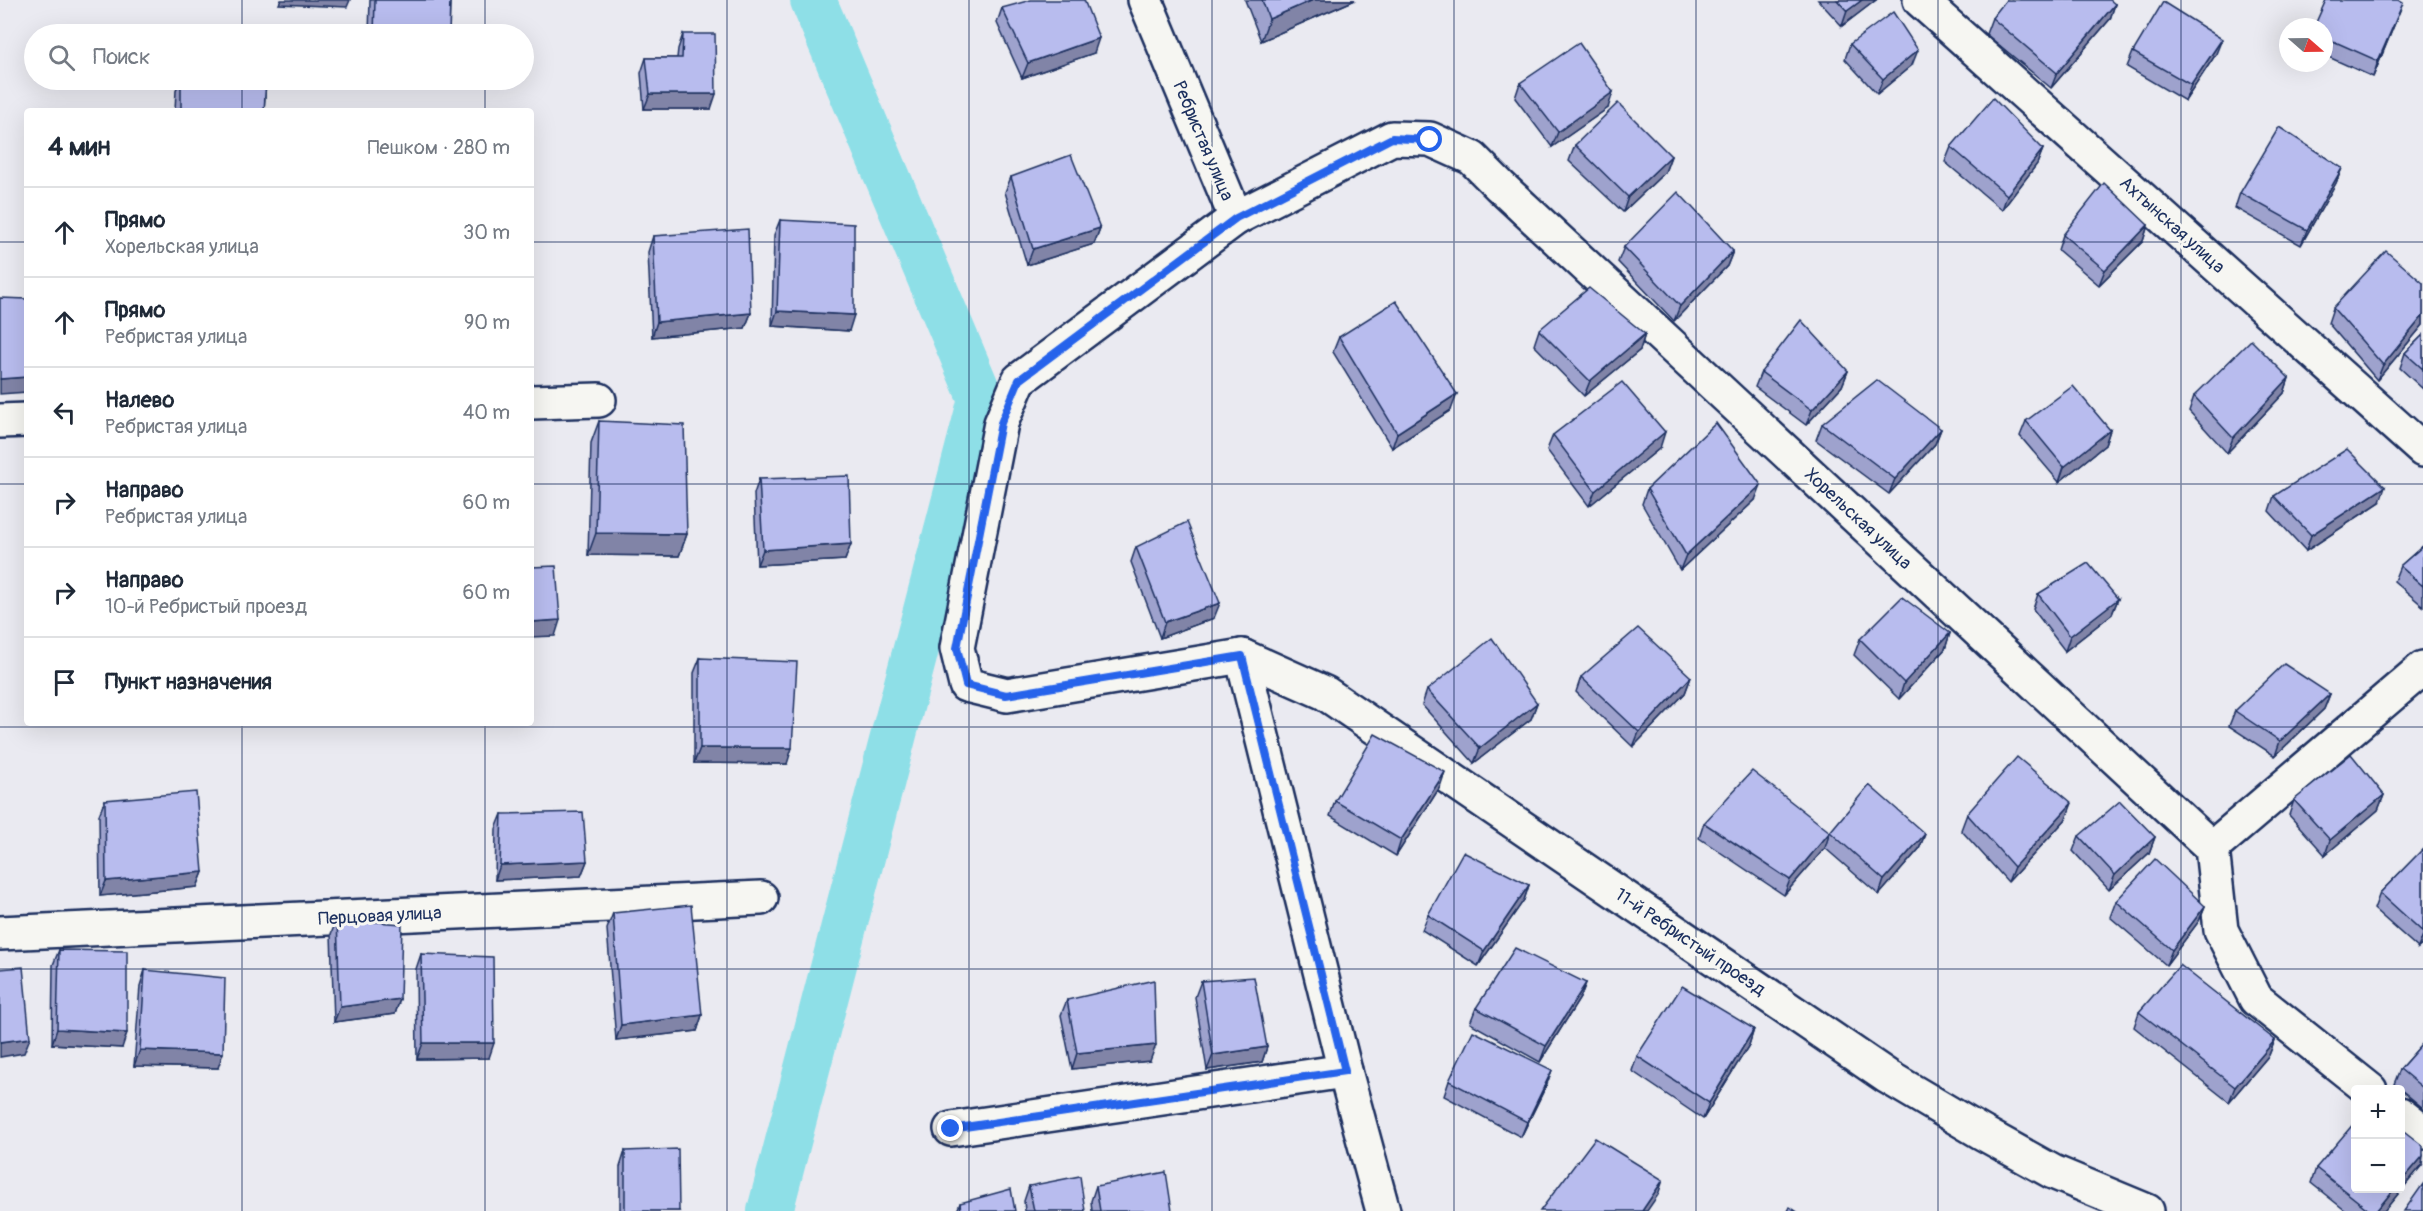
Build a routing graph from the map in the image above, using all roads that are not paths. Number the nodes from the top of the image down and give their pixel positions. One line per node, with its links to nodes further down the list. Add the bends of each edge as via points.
1 (1145, 0): 3 (street, Ребристая улица)
2 (1920, 0): 8 (street, Ахтынская улица)
3 (1236, 218): 9 (street, Ребристая улица, via 1019,380 1001,423 957,648 966,685 1006,695); 11 (street, Хорельская улица, via 1392,138 1430,140 1472,158)
4 (599, 400): 5 (street)
5 (534, 402)
6 (24, 420): 7 (street)
7 (0, 421)
8 (2423, 450)
9 (1242, 656): 14 (street); 20 (street, 11-й Ребристый проезд, via 1325,693 1888,1077 2054,1172)
10 (2423, 668): 11 (street)
11 (2212, 848): 15 (street, via 2221,930 2256,999)
12 (761, 898): 13 (street, Перцовая улица)
13 (0, 933)
14 (1345, 1071): 17 (street); 19 (street)
15 (2365, 1085)
16 (2405, 1118): 18 (street)
17 (951, 1129)
18 (2423, 1131)
19 (1383, 1211)
20 (2147, 1211)

